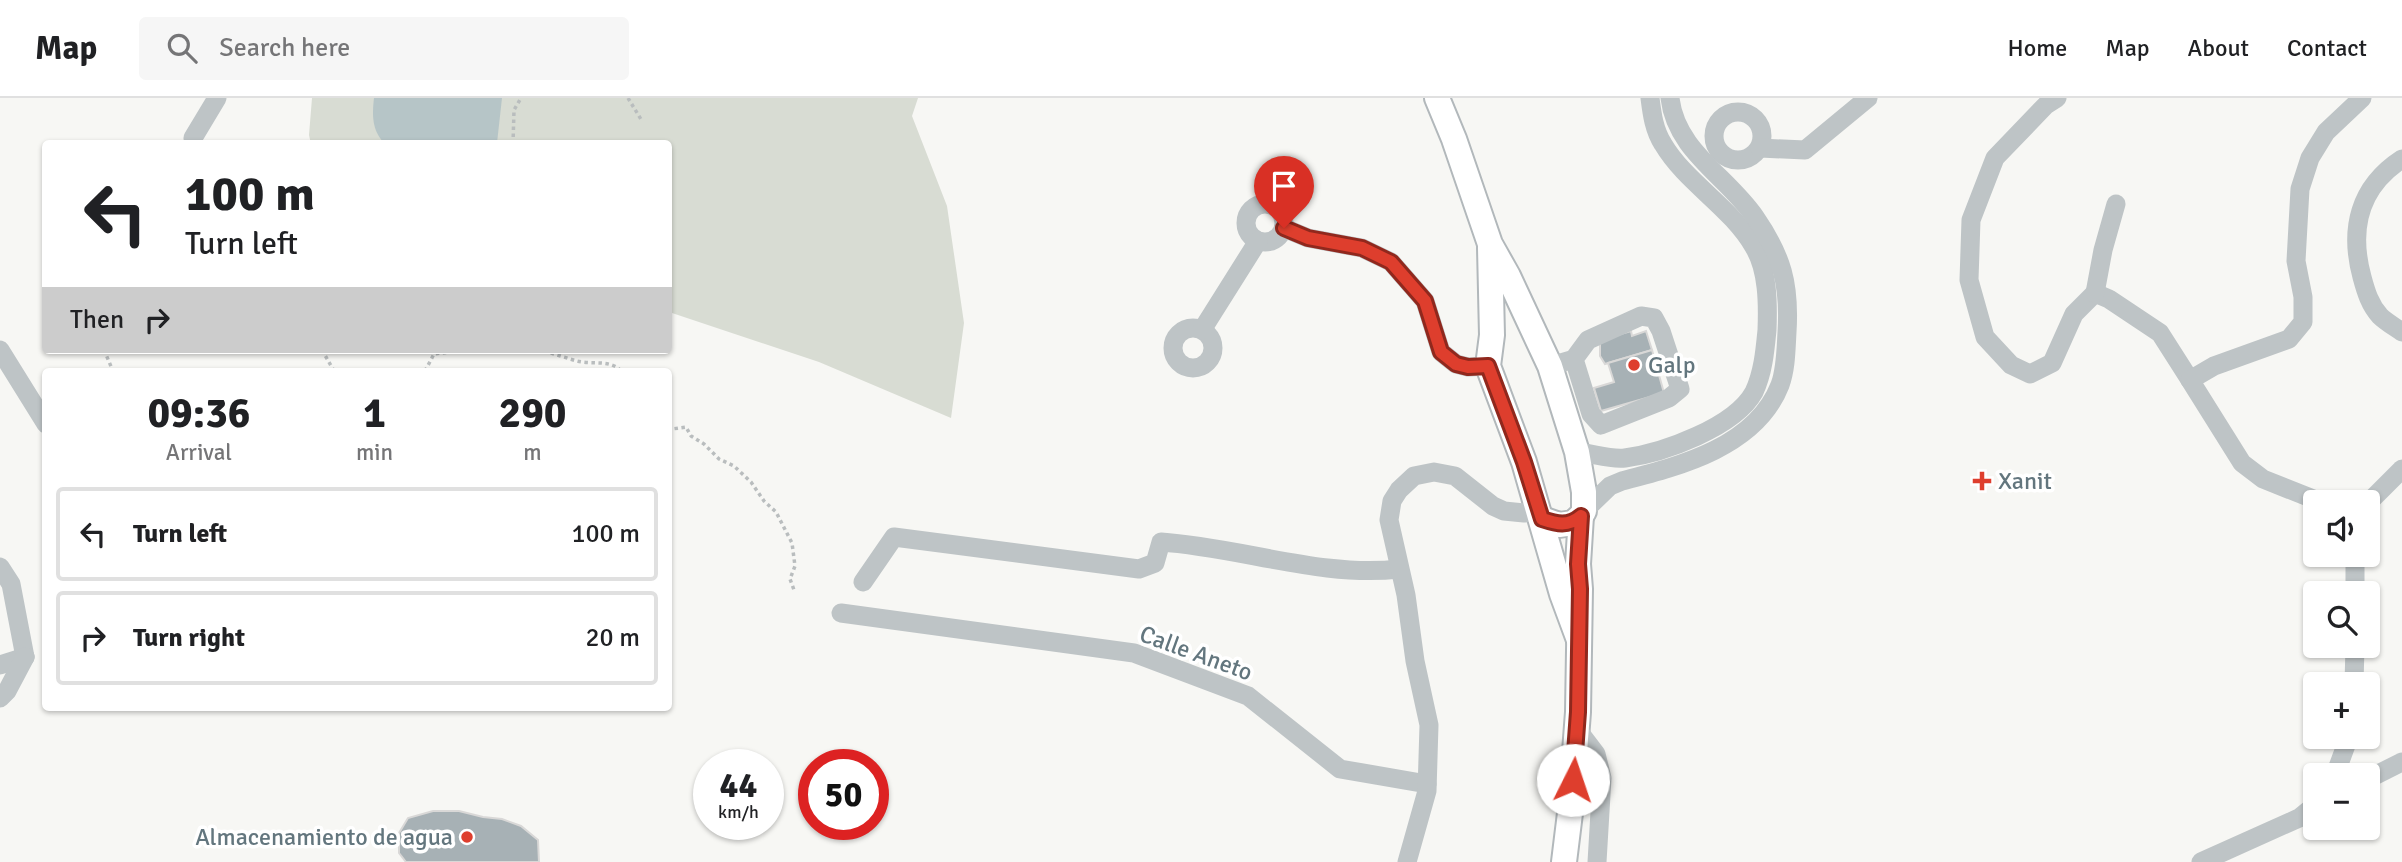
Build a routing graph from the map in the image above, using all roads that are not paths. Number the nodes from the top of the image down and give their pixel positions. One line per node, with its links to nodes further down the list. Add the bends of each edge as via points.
1 (217, 98): 9 (street)
2 (1437, 98): 19 (main road)
3 (1650, 98): 31 (street, via 1662,143 1738,224 1755,249 1765,278 1768,311 1761,374 1753,394 1714,429 1623,458)
4 (1670, 98): 11 (street, via 1680,133)
5 (1868, 98): 12 (street, via 1805,150)
6 (2057, 98): 20 (street, via 1996,158 1970,220 1969,279 1985,337 2011,365 2030,374 2052,363 2074,314)
7 (2362, 98): 28 (street, via 2326,132 2310,158 2300,189 2296,261 2303,321 2289,339 2214,366)
8 (1743, 105): 10 (street, via 1722,117); 12 (street, via 1759,123)
9 (193, 138)
10 (1714, 141): 11 (street); 14 (street)
11 (1690, 145): 15 (street)
12 (1760, 148): 14 (street, via 1749,158)
13 (2402, 159): 22 (street, via 2380,176 2365,198 2356,227 2367,298 2381,317)
14 (1732, 160): 15 (street)
15 (1724, 182): 35 (street, via 1771,240 1784,272 1788,312 1780,383 1769,406 1726,445 1610,486)
16 (2116, 204): 20 (street)
17 (1284, 228): 18 (street, via 1271,241); 18 (street, via 1279,210 1269,204 1256,205 1246,220 1249,232); 25 (street, via 1308,238 1362,248 1391,262 1425,301 1441,352 1468,367)
18 (1258, 240): 21 (street)
19 (1490, 244): 23 (main road); 25 (main road)
20 (2095, 293): 28 (street, via 2160,332)
21 (1202, 330)
22 (2402, 332)
23 (1536, 340): 25 (main road, via 1520,337); 27 (main road)
24 (0, 350): 29 (street)
25 (1489, 356): 36 (main road)
26 (1574, 359): 27 (street); 30 (street, via 1591,414); 30 (street, via 1588,340 1641,316 1654,318 1661,331 1680,389 1669,398)
27 (1550, 366): 31 (main road)
28 (2190, 380): 34 (street, via 2242,463 2263,479)
29 (42, 418)
30 (1601, 425): 31 (street)
31 (1587, 453): 35 (main road)
32 (2402, 469): 33 (street)
33 (2380, 491)
34 (2303, 495)
35 (1583, 507): 36 (main road, via 1573,523 1559,525); 41 (main road)
36 (1540, 515): 38 (street, via 1493,506 1455,476 1434,472 1414,476 1392,501 1389,520); 41 (main road)
37 (0, 566): 42 (street, via 11,584)
38 (1399, 569): 39 (street, via 1322,566 1161,542 1155,563 1139,569 894,537); 48 (street, via 1429,725)
39 (863, 582)
40 (841, 612): 48 (street, Calle Aneto, via 1134,653 1248,696 1340,769)
41 (1578, 640): 45 (main road)
42 (25, 657): 43 (street); 44 (street)
43 (0, 665)
44 (0, 698)
45 (1577, 729): 51 (main road); 52 (street, via 1596,754 1602,778)
46 (2402, 762): 47 (street)
47 (2380, 773)
48 (1427, 784): 50 (street)
49 (2303, 815): 53 (street)
50 (1407, 862)
51 (1564, 862)
52 (1597, 862)
53 (2201, 862)

